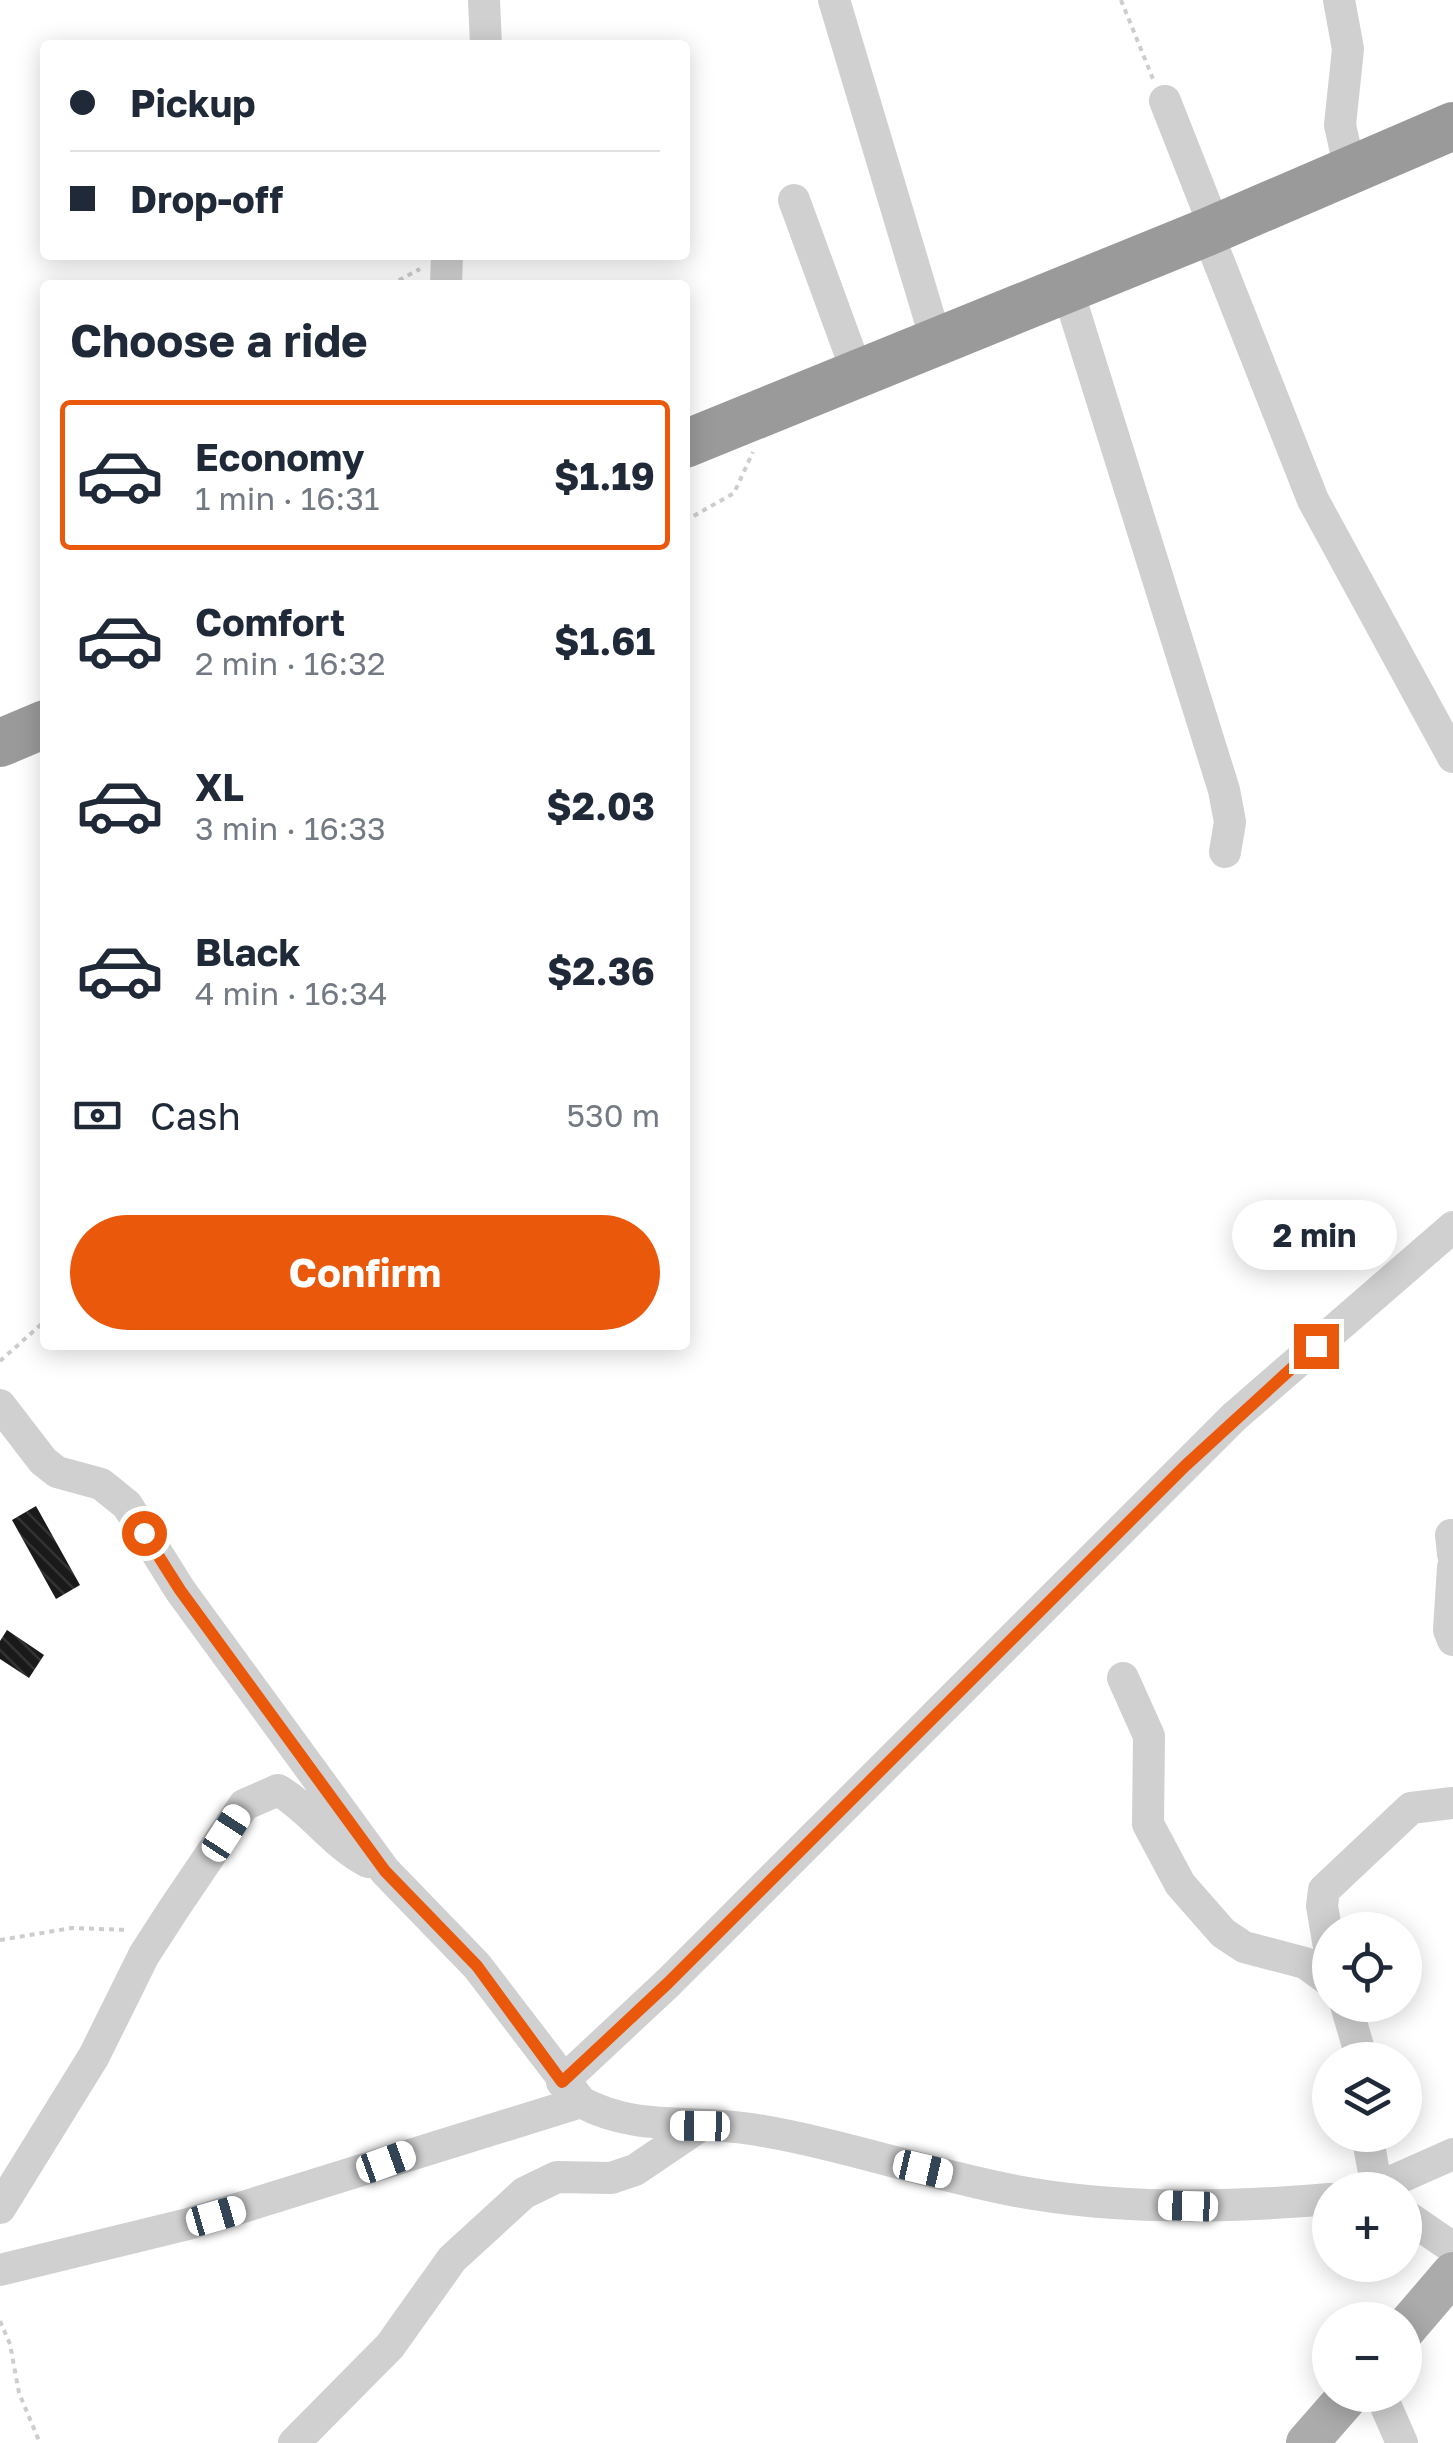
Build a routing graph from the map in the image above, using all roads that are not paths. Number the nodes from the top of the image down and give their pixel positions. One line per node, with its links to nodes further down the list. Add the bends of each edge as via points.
1 (484, 0): 4 (street)
2 (834, 0): 11 (street)
3 (1339, 0): 7 (street, via 1348,49 1340,125)
4 (486, 40)
5 (1165, 102): 9 (street)
6 (1453, 126): 7 (highway)
7 (1350, 170): 9 (highway)
8 (794, 200): 12 (street)
9 (1211, 230): 10 (highway); 16 (street, via 1313,500)
10 (1067, 288): 11 (highway); 17 (street, via 1224,790 1230,822)
11 (936, 340): 12 (highway)
12 (858, 372): 13 (highway)
13 (690, 442)
14 (40, 726): 15 (highway)
15 (0, 743)
16 (1453, 757)
17 (1225, 852)
18 (1453, 1227): 27 (street, via 1234,1418 668,1983)
19 (0, 1405): 24 (street, via 43,1461 100,1484 127,1505 180,1590)
20 (1452, 1552): 21 (street)
21 (1453, 1640)
22 (1123, 1678): 26 (street, via 1149,1736 1148,1824 1180,1884 1244,1948)
23 (1453, 1803): 25 (street, via 1410,1808 1324,1890)
24 (385, 1871): 27 (street, via 477,1966); 32 (street, via 356,1856 278,1790 244,1805 158,1934 94,2056)
25 (1323, 1912)
26 (1312, 1968)
27 (571, 2092): 28 (street, via 602,2114 646,2125); 35 (street, via 188,2224)
28 (700, 2126): 31 (street, via 750,2128 1013,2191 1216,2206); 40 (street, via 634,2170 611,2178 557,2177 524,2193 452,2259 390,2346)
29 (1453, 2154): 30 (street)
30 (1413, 2172)
31 (1312, 2200)
32 (0, 2208)
33 (1422, 2227): 34 (street)
34 (1453, 2248)
35 (0, 2270)
36 (1453, 2273): 37 (main road)
37 (1422, 2310)
38 (1334, 2412): 41 (main road)
39 (1388, 2412): 42 (street)
40 (294, 2443)
41 (1307, 2443)
42 (1402, 2443)

